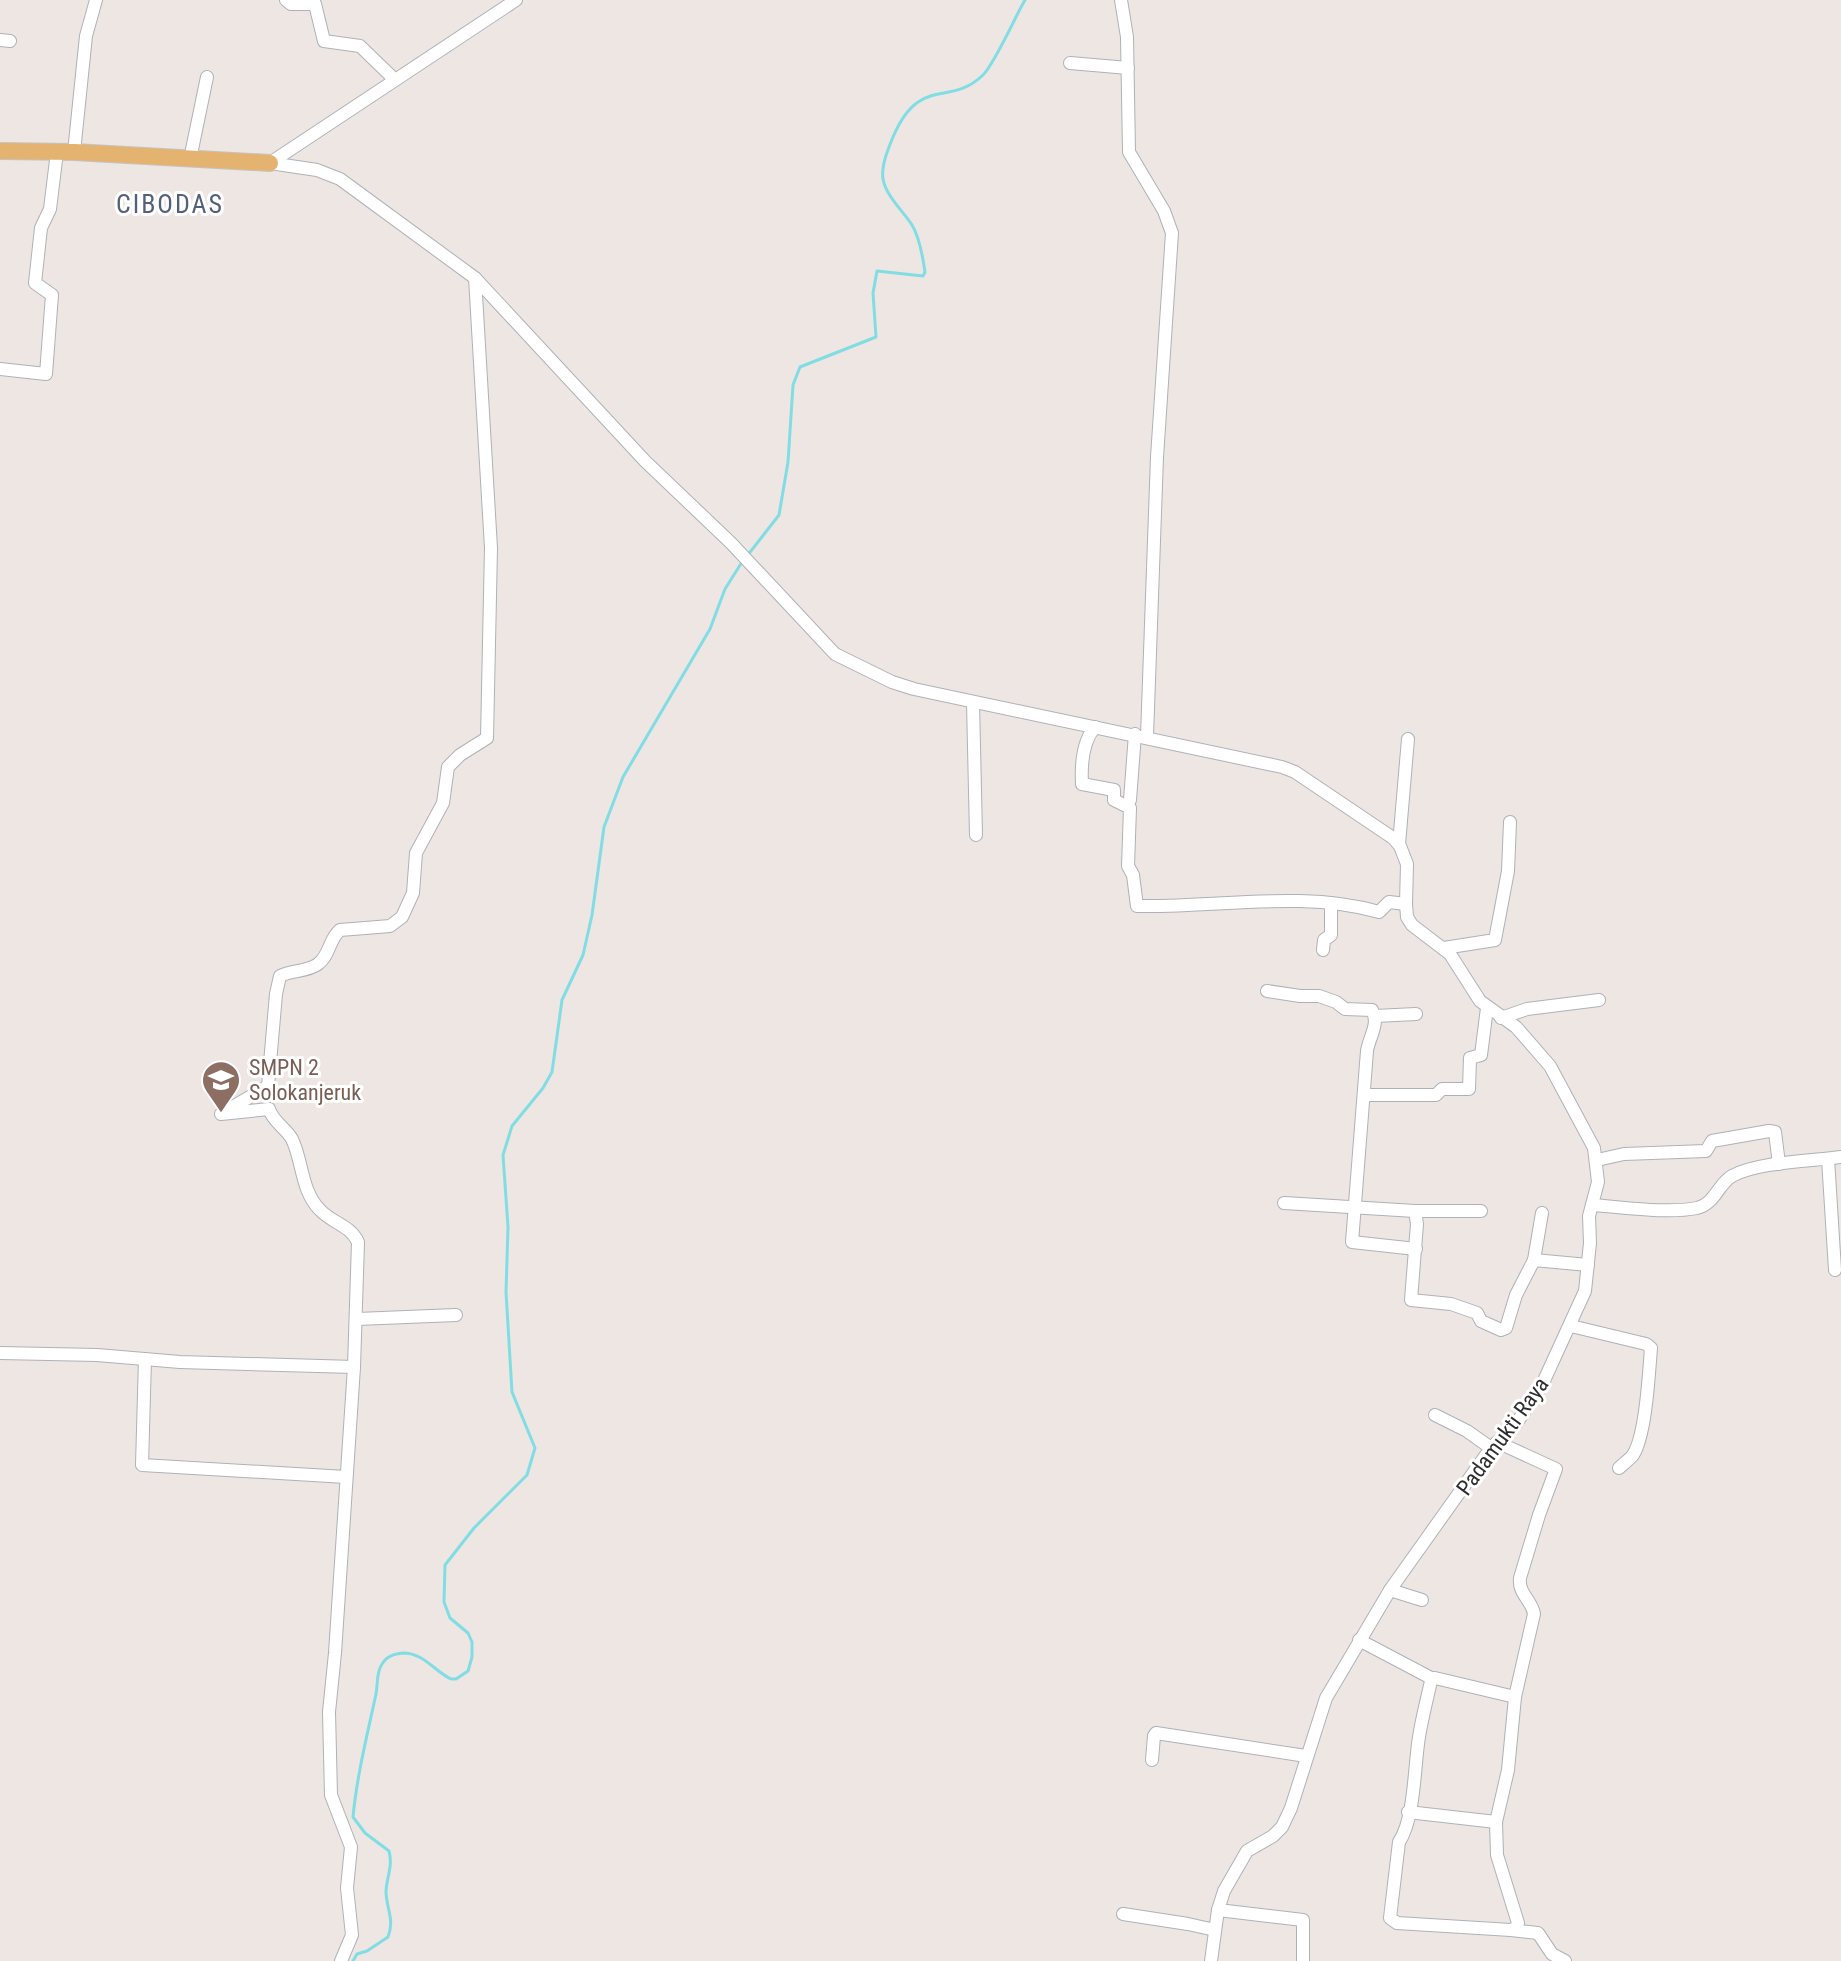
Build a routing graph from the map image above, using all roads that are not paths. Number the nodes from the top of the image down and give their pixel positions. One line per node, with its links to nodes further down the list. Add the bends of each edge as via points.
1 (96, 0): 11 (street)
2 (286, 0): 9 (street, via 315,4 324,41 360,46)
3 (516, 0): 5 (street)
4 (1121, 0): 7 (street)
5 (502, 6): 9 (street)
6 (1070, 63): 7 (street)
7 (1128, 68): 18 (street, via 1129,152 1172,233)
8 (207, 77): 12 (street)
9 (394, 79): 13 (street)
10 (0, 151): 11 (main road)
11 (65, 152): 12 (main road); 15 (street, via 41,228 35,283 52,295 46,374)
12 (190, 159): 13 (main road)
13 (270, 163): 14 (street, via 340,179)
14 (475, 278): 16 (street, via 835,654 892,682); 49 (street, via 491,548 487,738 448,767 443,803 416,853 413,893 402,917 390,926 340,930 321,962 280,976 268,1086 221,1114 269,1109 291,1137 314,1203 358,1242)
15 (0, 369)
16 (973, 703): 17 (street); 22 (street)
17 (1095, 727): 18 (street); 24 (street, via 1081,764 1082,784 1114,790 1114,800 1130,808 1128,866 1136,905)
18 (1141, 735): 20 (street); 23 (street, via 1295,772)
19 (1408, 739): 23 (street)
20 (1130, 800)
21 (1510, 822): 26 (street, via 1509,863 1495,940)
22 (976, 835)
23 (1399, 844): 25 (street, via 1407,864)
24 (1331, 903): 25 (street, via 1378,912 1389,902); 27 (street, via 1331,935)
25 (1406, 904): 26 (street, Padamukti Raya, via 1412,925)
26 (1444, 948): 30 (street, Padamukti Raya)
27 (1323, 950)
28 (1267, 991): 32 (street, via 1321,996 1346,1009 1372,1010)
29 (1599, 1000): 33 (street, via 1527,1009)
30 (1487, 1008): 33 (street, Padamukti Raya); 34 (street, via 1481,1055 1470,1058 1469,1089 1442,1089 1436,1095)
31 (1416, 1014): 32 (street)
32 (1375, 1016): 34 (street)
33 (1501, 1018): 36 (street, Padamukti Raya, via 1516,1027 1550,1066)
34 (1364, 1095): 40 (street)
35 (1834, 1158): 37 (street); 47 (street)
36 (1597, 1160): 37 (street, via 1706,1151 1712,1141 1769,1131 1775,1132); 39 (street, Padamukti Raya)
37 (1779, 1164): 39 (street, via 1728,1178 1710,1202 1699,1207)
38 (1284, 1203): 40 (street)
39 (1592, 1205): 46 (street, Padamukti Raya)
40 (1355, 1207): 41 (street); 44 (street, via 1353,1243)
41 (1415, 1211): 42 (street); 44 (street)
42 (1481, 1211)
43 (1542, 1213): 45 (street)
44 (1416, 1249): 45 (street, via 1411,1300 1456,1305 1503,1330)
45 (1534, 1260): 46 (street)
46 (1588, 1265): 50 (street, Padamukti Raya, via 1585,1291)
47 (1835, 1270)
48 (456, 1315): 49 (street)
49 (357, 1319): 53 (street)
50 (1571, 1326): 55 (street, Padamukti Raya, via 1542,1385 1516,1424); 56 (street, via 1651,1348 1637,1446)
51 (0, 1353): 52 (street)
52 (145, 1359): 53 (street); 57 (street, via 142,1466)
53 (354, 1367): 57 (street)
54 (1435, 1415): 55 (street)
55 (1494, 1445): 58 (street, Padamukti Raya); 62 (street, via 1556,1469 1520,1578 1534,1614)
56 (1619, 1468)
57 (346, 1477): 71 (street, via 329,1724 331,1795 351,1847 347,1888 352,1935)
58 (1390, 1590): 59 (street); 60 (street, Padamukti Raya)
59 (1422, 1600)
60 (1359, 1640): 61 (street); 63 (street, Padamukti Raya)
61 (1433, 1679): 62 (street); 65 (street)
62 (1515, 1697): 66 (street, via 1508,1770)
63 (1301, 1755): 64 (street, via 1156,1733); 67 (street, Padamukti Raya, via 1282,1827 1247,1851)
64 (1152, 1760)
65 (1408, 1812): 66 (street); 70 (street, via 1390,1918 1397,1923)
66 (1496, 1822): 70 (street, via 1497,1855 1518,1923)
67 (1218, 1910): 69 (street, Padamukti Raya); 73 (street, via 1303,1920)
68 (1123, 1914): 69 (street)
69 (1215, 1930): 72 (street, Padamukti Raya)
70 (1511, 1930): 74 (street, via 1538,1933 1552,1954)
71 (341, 1961)
72 (1211, 1961)
73 (1303, 1961)
74 (1565, 1961)

